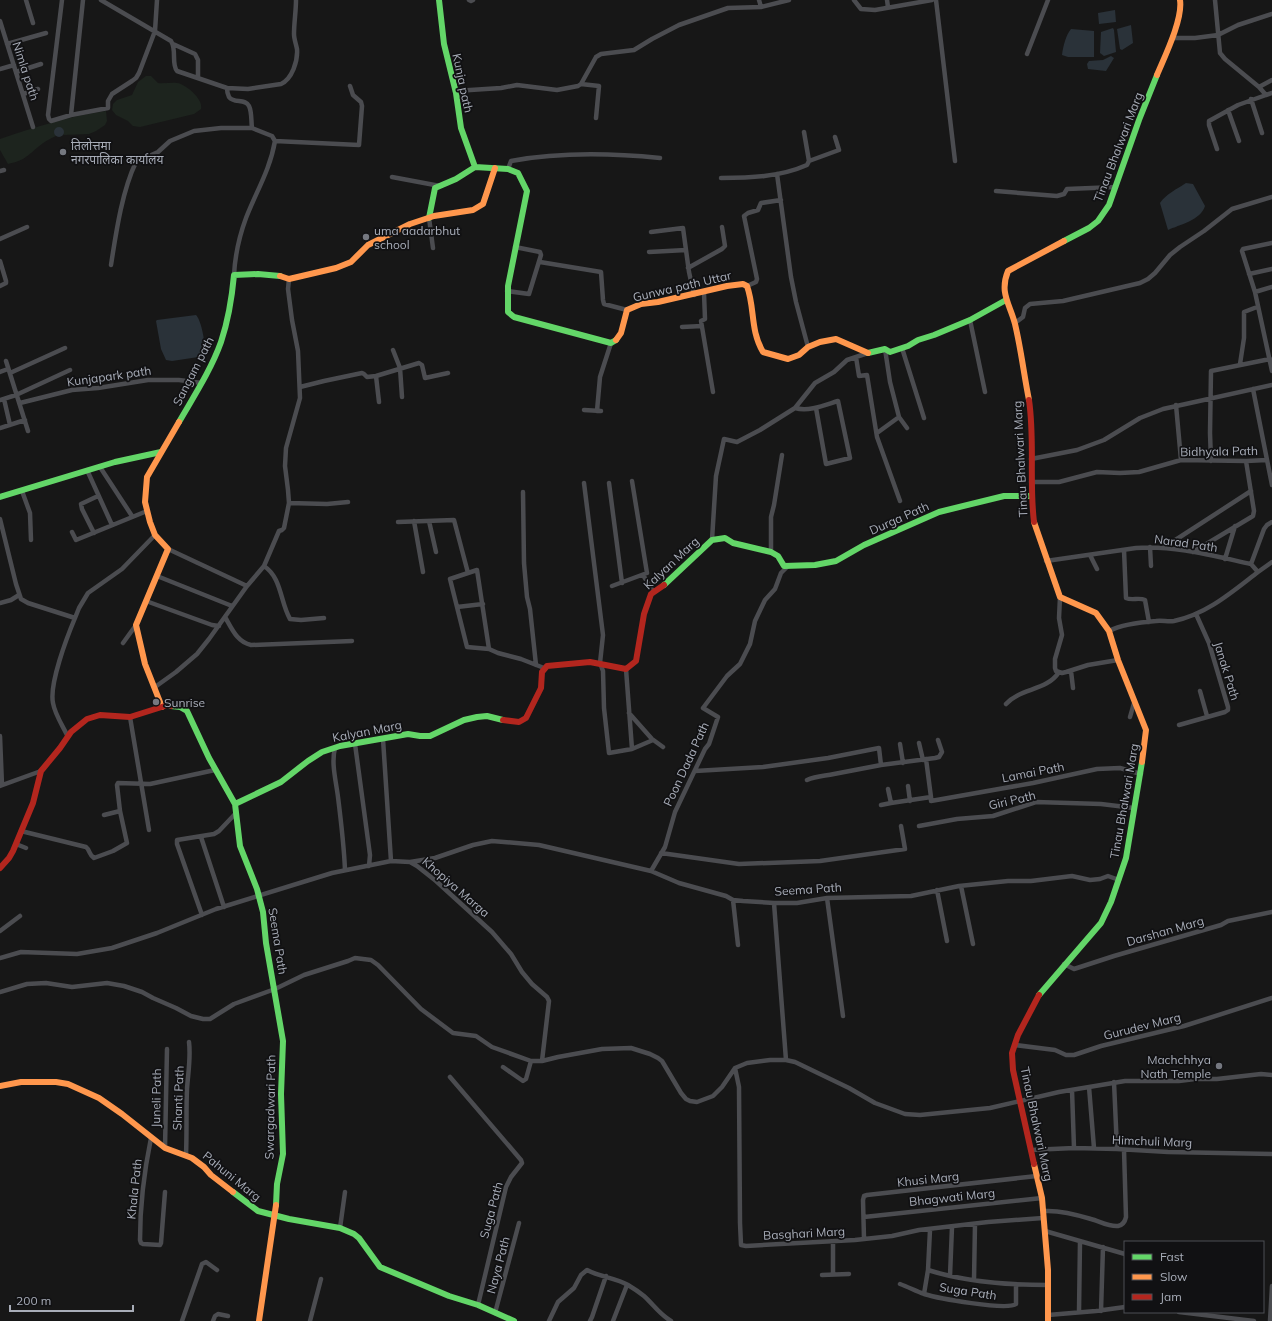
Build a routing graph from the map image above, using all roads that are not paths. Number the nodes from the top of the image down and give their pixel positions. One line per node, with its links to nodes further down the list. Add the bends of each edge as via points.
1 (27, 0): 24 (street)
2 (62, 0): 49 (street, via 49,119 51,121)
3 (83, 0): 49 (street)
4 (101, 0): 25 (street)
5 (157, 0): 25 (street)
6 (296, 0): 41 (street, via 294,36 297,57 294,68 286,80 281,84 254,88)
7 (439, 0): 43 (street, Kunja path, via 444,44)
8 (469, 0): 9 (street)
9 (473, 0)
10 (759, 0): 20 (street)
11 (789, 0): 19 (street)
12 (854, 0): 21 (street, via 861,9 875,10)
13 (887, 0): 21 (street)
14 (932, 0): 21 (street)
15 (936, 0): 61 (street)
16 (1048, 0): 31 (street)
17 (1180, 0): 28 (street, Tinau Bhalwari Marg, via 1181,7)
18 (1215, 0): 27 (street)
19 (773, 2): 20 (street)
20 (760, 7): 38 (street, via 736,7 714,13 679,25 634,50 598,55)
21 (888, 7)
22 (1272, 14): 27 (street, via 1238,25)
23 (0, 21): 29 (street, Nimla path)
24 (33, 23)
25 (155, 31): 30 (street); 49 (street, via 136,78 112,94 108,108)
26 (46, 33): 29 (street)
27 (1218, 35): 28 (street); 40 (street, via 1220,53)
28 (1172, 38): 69 (street, Tinau Bhalwari Marg)
29 (7, 44): 33 (street, Nimla path)
30 (173, 44): 36 (street, via 195,54 198,60); 36 (street, via 175,69)
31 (1027, 54)
32 (41, 64): 35 (street)
33 (14, 65): 34 (street); 35 (street, Nimla path)
34 (0, 69)
35 (16, 72): 45 (street, Nimla path)
36 (198, 78): 41 (street)
37 (1272, 80): 40 (street)
38 (581, 84): 43 (street, via 556,90 517,85); 50 (street, via 599,86)
39 (350, 86): 56 (street, via 353,95 362,106 359,145)
40 (1259, 87): 46 (street)
41 (227, 88): 52 (street, via 232,100 248,105)
42 (38, 89): 45 (street)
43 (455, 90): 62 (street, Kunja path, via 461,128)
44 (1272, 93): 46 (street)
45 (23, 94): 51 (street, Nimla path)
46 (1266, 95): 47 (street)
47 (1250, 99): 48 (street); 54 (street)
48 (1228, 110): 57 (street); 58 (street, via 1209,121)
49 (71, 115)
50 (596, 118)
51 (33, 126)
52 (252, 128): 56 (street, via 272,136); 85 (street, via 221,128 194,132 170,141 158,152 136,162 131,171 118,222)
53 (804, 132): 60 (street)
54 (1262, 133)
55 (835, 137): 60 (street, via 839,150)
56 (275, 141): 89 (street, via 269,166 239,239)
57 (1239, 141)
58 (1217, 149)
59 (660, 158): 64 (street, via 620,154 570,154 511,161)
60 (809, 161): 65 (street, via 804,166)
61 (955, 161)
62 (475, 167): 63 (street); 68 (street, via 454,182)
63 (495, 168): 64 (street); 73 (street, via 483,204 473,210)
64 (508, 169): 79 (street, via 518,173 527,191)
65 (777, 174): 67 (street); 72 (street)
66 (392, 177): 68 (street)
67 (721, 178)
68 (440, 186): 73 (street, via 435,188)
69 (1116, 187): 70 (street, via 1067,189 1064,194 1057,196); 98 (street, Tinau Bhalwari Marg, via 1109,205 1098,221 1008,271 1004,281)
70 (996, 191)
71 (1272, 198): 102 (street, via 1232,209 1180,247 1148,279 1140,283 1072,299 1030,304 1025,308 1023,318)
72 (781, 200): 92 (street, via 761,204 758,210 744,216 758,279); 106 (street, via 791,277)
73 (429, 218): 80 (street); 90 (street, via 368,245 351,262)
74 (27, 227): 77 (street)
75 (722, 227): 86 (street, via 725,246)
76 (651, 232): 81 (street, via 683,228)
77 (0, 239)
78 (1272, 243): 88 (street, via 1242,249)
79 (515, 246): 84 (street, via 540,252); 94 (street)
80 (433, 248)
81 (686, 250): 82 (street); 86 (street)
82 (649, 252)
83 (0, 260): 91 (street, via 6,283)
84 (540, 262): 94 (street, via 529,294); 100 (street, via 601,272 604,304)
85 (111, 265)
86 (688, 268): 97 (street)
87 (1272, 269): 88 (street)
88 (1249, 274): 95 (street)
89 (234, 275): 90 (street, via 258,274); 123 (street, Sangam path, via 232,298 222,342)
90 (289, 279): 125 (street, via 288,289 298,351)
91 (0, 286)
92 (746, 286): 96 (street, Gunwa path Uttar, via 728,286); 106 (street, Gunwa path Uttar, via 756,334 763,352 788,359)
93 (1272, 287): 95 (street)
94 (507, 291): 105 (street, via 508,312 514,316)
95 (1255, 292): 99 (street)
96 (704, 293): 97 (street, Gunwa path Uttar); 103 (street, via 705,319 701,321)
97 (694, 294): 100 (street, Gunwa path Uttar, via 641,304)
98 (1006, 300): 101 (street); 102 (street, Tinau Bhalwari Marg)
99 (1258, 307): 113 (street); 115 (street, via 1244,312)
100 (627, 310): 105 (street, Gunwa path Uttar, via 618,339)
101 (970, 320): 108 (street); 128 (street)
102 (1015, 323): 149 (street, Tinau Bhalwari Marg, via 1029,403)
103 (702, 326): 104 (street); 127 (street)
104 (682, 327)
105 (611, 343): 138 (street, via 600,378 599,411)
106 (808, 347): 111 (street, Gunwa path Uttar, via 836,339)
107 (65, 348): 118 (street)
108 (902, 348): 109 (street, via 890,352); 140 (street)
109 (885, 349): 111 (street); 139 (street)
110 (393, 350): 116 (street)
111 (868, 353): 112 (street)
112 (856, 357): 136 (street, via 847,360 834,372 815,383); 146 (street, via 859,376 867,375)
113 (1270, 359): 115 (street); 119 (street)
114 (6, 361): 118 (street)
115 (1240, 364): 131 (street, via 1210,371)
116 (400, 368): 121 (street, via 421,364 424,377 427,378); 122 (street); 130 (street)
117 (70, 370): 129 (street)
118 (9, 371): 120 (street); 129 (street)
119 (1272, 371)
120 (0, 372)
121 (448, 373)
122 (376, 376): 125 (street, via 367,377 362,374); 133 (street)
123 (202, 383): 134 (street, Kunjapark path, via 148,380 72,390); 147 (street, Sangam path)
124 (1272, 385): 126 (street)
125 (300, 387): 169 (street, via 299,404 286,448)
126 (1253, 389): 131 (street); 151 (street)
127 (712, 392)
128 (985, 392)
129 (16, 395): 132 (street); 134 (street)
130 (402, 397)
131 (1210, 399): 135 (street); 152 (street)
132 (2, 400): 142 (street)
133 (379, 402)
134 (20, 403): 141 (street)
135 (1176, 405): 149 (street, via 1146,415 1104,440 1077,450); 150 (street)
136 (795, 408): 137 (street); 183 (street, via 737,442 724,439 716,476)
137 (816, 408): 137 (street, via 838,401 850,458 826,464)
138 (584, 410)
139 (899, 417): 144 (street); 146 (street)
140 (924, 418)
141 (25, 420): 142 (street); 145 (street)
142 (10, 425): 143 (street)
143 (0, 428)
144 (907, 428)
145 (28, 431)
146 (877, 433): 167 (street)
147 (161, 452): 154 (street); 170 (street, Sangam path, via 147,477)
148 (782, 455): 189 (street, via 771,517)
149 (1031, 459): 157 (street, Tinau Bhalwari Marg)
150 (1182, 460): 152 (street, Bidhyala Path); 157 (street, Bidhyala Path, via 1139,472 1097,472 1056,482)
151 (1267, 460): 153 (street, Bidhyala Path); 160 (street)
152 (1212, 461): 153 (street, Bidhyala Path)
153 (1246, 461): 163 (street)
154 (100, 467): 155 (street); 171 (street)
155 (87, 470): 161 (street); 164 (street)
156 (632, 481): 203 (street, via 647,573)
157 (1031, 482): 165 (street, Tinau Bhalwari Marg)
158 (584, 483): 228 (street, via 603,636)
159 (609, 483): 205 (street)
160 (1272, 485)
161 (22, 491): 166 (street); 182 (street, via 30,513)
162 (523, 492): 229 (street, via 526,590)
163 (1251, 492): 178 (street, via 1254,514); 185 (street)
164 (98, 496): 177 (street); 180 (street, via 81,504)
165 (1031, 496): 193 (street, Tinau Bhalwari Marg, via 1034,525); 198 (street, Durga Path, via 1004,496 939,512 864,545 836,561)
166 (0, 498)
167 (900, 501)
168 (348, 502): 169 (street)
169 (289, 503): 196 (street, via 284,528 279,531)
170 (147, 511): 171 (street); 181 (street, Sangam path)
171 (132, 516): 177 (street)
172 (0, 519): 209 (street)
173 (414, 521): 174 (street); 175 (street); 200 (street)
174 (429, 521): 188 (street); 202 (street, via 454,520)
175 (398, 522)
176 (1272, 522): 195 (street, via 1264,530)
177 (112, 525): 180 (street)
178 (1235, 526): 190 (street); 192 (street)
179 (72, 532): 180 (street, via 76,540)
180 (94, 533)
181 (155, 535): 186 (street, Sangam path); 218 (street, via 122,569 88,593)
182 (31, 540)
183 (712, 540): 189 (street, Kalyan Marg, via 724,538); 208 (street, Kalyan Marg, via 669,581)
184 (1150, 547): 185 (street, Narad Path); 187 (street, Narad Path); 197 (street)
185 (1163, 548): 190 (street, Narad Path)
186 (168, 549): 204 (street); 206 (street)
187 (1124, 550): 191 (street, Narad Path); 220 (street, via 1126,598 1145,600)
188 (436, 552)
189 (771, 552): 198 (street)
190 (1193, 552): 192 (street, Narad Path)
191 (1090, 555): 193 (street, Narad Path); 199 (street)
192 (1225, 558): 195 (street, Narad Path)
193 (1046, 561): 210 (street, Tinau Bhalwari Marg)
194 (1272, 562): 201 (street)
195 (1251, 564): 201 (street)
196 (264, 566): 206 (street); 219 (street, via 276,580 290,619)
197 (1151, 566)
198 (787, 567): 261 (street, Poon Dada Path, via 781,573 776,589 765,600 755,621 750,644 740,664 727,676 703,708 718,718 710,744 705,749)
199 (1097, 569)
200 (423, 572)
201 (1258, 572): 216 (street, via 1231,593)
202 (468, 573): 213 (street, via 478,570); 215 (street, via 450,579)
203 (643, 575): 205 (street); 208 (street)
204 (157, 576): 211 (street); 214 (street)
205 (622, 583): 207 (street)
206 (246, 586): 214 (street)
207 (612, 586)
208 (653, 591): 231 (street, Kalyan Marg, via 644,614 636,661)
209 (19, 594): 212 (street); 218 (street, via 21,600 28,603)
210 (1060, 596): 223 (street, Tinau Bhalwari Marg, via 1096,613); 233 (street, via 1062,635 1054,663)
211 (146, 601): 221 (street); 222 (street)
212 (0, 603)
213 (483, 604): 215 (street); 226 (street)
214 (232, 606): 217 (street)
215 (457, 606): 226 (street, via 467,647)
216 (1196, 614): 220 (street, via 1172,622); 241 (street, Janak Path, via 1205,634 1228,707 1225,712)
217 (225, 617): 222 (street); 224 (street, via 237,637 251,645)
218 (75, 618): 246 (street, via 56,673 52,693 52,702)
219 (324, 618)
220 (1149, 622): 223 (street, via 1119,626)
221 (136, 625): 225 (street); 234 (street, via 145,664)
222 (219, 626): 234 (street, via 197,654)
223 (1109, 631): 227 (street, Tinau Bhalwari Marg)
224 (352, 641)
225 (123, 643)
226 (489, 649): 229 (street)
227 (1118, 660): 232 (street); 237 (street, Tinau Bhalwari Marg)
228 (600, 663): 230 (street, via 579,662); 231 (street); 255 (street, via 603,671 609,753)
229 (536, 665): 230 (street)
230 (544, 668): 247 (street, Kalyan Marg, via 543,684 528,717 522,721 515,722 490,716 474,717 432,735 408,734)
231 (626, 669): 240 (street)
232 (1071, 671): 233 (street); 235 (street)
233 (1058, 672): 238 (street, via 1052,680 1015,696)
234 (155, 687): 239 (street)
235 (1073, 688)
236 (1200, 691): 241 (street)
237 (1134, 703): 243 (street); 262 (street, Tinau Bhalwari Marg, via 1146,730)
238 (1006, 704)
239 (162, 706): 242 (street); 259 (street, via 180,707 187,711 197,737)
240 (629, 713): 248 (street); 255 (street)
241 (1207, 716): 244 (street, Janak Path)
242 (130, 717): 246 (street, via 100,715 87,719); 264 (street)
243 (1130, 717)
244 (1179, 725)
245 (0, 736): 265 (street)
246 (68, 737): 260 (street)
247 (383, 739): 251 (street, Kalyan Marg); 285 (street)
248 (654, 740): 253 (street); 255 (street)
249 (938, 740): 256 (street, via 942,752 940,756)
250 (919, 743): 256 (street)
251 (355, 744): 254 (street, Kalyan Marg); 287 (street, via 370,855)
252 (900, 744): 257 (street)
253 (663, 747)
254 (335, 748): 271 (street, Kalyan Marg, via 322,752 281,782); 289 (street)
255 (632, 749)
256 (925, 760): 257 (street); 268 (street)
257 (903, 763): 258 (street)
258 (881, 765): 261 (street, via 879,748 763,767); 263 (street, via 833,775 814,776)
259 (215, 770): 264 (street, via 154,784); 271 (street)
260 (41, 771): 265 (street); 279 (street)
261 (696, 771): 284 (street, Poon Dada Path, via 675,812)
262 (1141, 774): 268 (street, Lamai Path, via 1120,768 1097,769 931,801); 273 (street, Tinau Bhalwari Marg)
263 (807, 780)
264 (142, 784): 274 (street, via 117,784); 280 (street)
265 (1, 785)
266 (908, 786): 269 (street)
267 (888, 789): 270 (street)
268 (931, 797): 269 (street)
269 (910, 801): 270 (street)
270 (891, 803): 272 (street)
271 (235, 804): 275 (street, Seema Path)
272 (881, 805)
273 (1134, 808): 278 (street, Giri Path, via 1036,802 993,816); 291 (street, Tinau Bhalwari Marg, via 1126,858)
274 (120, 811): 276 (street); 279 (street, via 127,843 94,858 86,847)
275 (236, 813): 281 (street, via 219,831); 294 (street, Seema Path, via 244,861)
276 (104, 815)
277 (901, 826): 284 (street, via 905,849 820,861 739,864)
278 (919, 826)
279 (21, 830): 282 (street)
280 (150, 830)
281 (201, 837): 298 (street); 300 (street, via 179,839 177,842)
282 (16, 844): 283 (street); 288 (street)
283 (26, 848)
284 (661, 854): 290 (street, Poon Dada Path)
285 (391, 861): 286 (street, Khopiya Marga); 287 (street, Khopiya Marga)
286 (410, 862): 290 (street, Seema Path, via 434,858 492,841 539,845); 317 (street, Khopiya Marga, via 436,881 492,932 532,984 547,997 549,1001)
287 (369, 866): 289 (street, Khopiya Marga)
288 (0, 868)
289 (345, 870): 294 (street, Khopiya Marga)
290 (650, 871): 296 (street, Seema Path)
291 (1119, 880): 292 (street, Seema Path, via 1108,876 1090,880 1072,876); 307 (street, Tinau Bhalwari Marg, via 1101,923)
292 (961, 886): 293 (street, Seema Path); 304 (street)
293 (937, 890): 295 (street, Seema Path, via 911,896); 303 (street)
294 (259, 896): 298 (street, Khopiya Marga); 308 (street, Seema Path)
295 (827, 898): 297 (street, Seema Path); 311 (street)
296 (733, 900): 297 (street, Seema Path); 305 (street)
297 (774, 904): 315 (street)
298 (224, 907): 300 (street, Khopiya Marga)
299 (1272, 912): 307 (street, Darshan Marg, via 1228,921 1074,969)
300 (202, 915): 306 (street, Khopiya Marga, via 112,948 77,954 21,952)
301 (20, 916): 302 (street)
302 (0, 931)
303 (947, 941)
304 (973, 944)
305 (738, 945)
306 (0, 958)
307 (1064, 964): 313 (street, Tinau Bhalwari Marg, via 1040,993)
308 (275, 989): 309 (street, via 234,1004 210,1019 185,1014 142,992 107,982 72,986 46,982 27,984); 316 (street, via 355,958 371,960 421,1009 451,1032 476,1036 492,1047); 341 (street, Swargadwari Path, via 283,1041 283,1154)
309 (0, 992)
310 (1272, 998): 313 (street, Gurudev Marg, via 1184,1026 1074,1055)
311 (843, 1016)
312 (189, 1042): 335 (street, Shanti Path)
313 (1015, 1045): 326 (street, Tinau Bhalwari Marg, via 1012,1053 1013,1070)
314 (167, 1049): 328 (street, Juneli Path)
315 (786, 1060): 319 (street, via 755,1061); 326 (street, via 828,1077 873,1102 905,1114 958,1112)
316 (531, 1061): 317 (street); 318 (street, via 526,1079 523,1081)
317 (542, 1061): 319 (street, via 558,1056 631,1048 658,1058 684,1097 697,1102 713,1096)
318 (503, 1067)
319 (734, 1068): 352 (street, Basghari Marg, via 739,1087 742,1245)
320 (1272, 1075): 322 (street)
321 (450, 1077): 370 (street, Suga Path, via 522,1163 506,1187)
322 (1114, 1082): 324 (street); 331 (street)
323 (0, 1086): 327 (street, Pahuni Marg, via 21,1082 68,1084 99,1098)
324 (1089, 1087): 325 (street); 330 (street)
325 (1072, 1090): 326 (street); 329 (street)
326 (1020, 1102): 332 (street, Tinau Bhalwari Marg)
327 (151, 1138): 328 (street, Pahuni Marg); 337 (street, Khala Path, via 143,1191 141,1243 161,1243)
328 (165, 1148): 335 (street, Pahuni Marg)
329 (1074, 1148): 330 (street, Himchuli Marg); 332 (street, Himchuli Marg)
330 (1094, 1148): 331 (street, Himchuli Marg)
331 (1117, 1149): 333 (street, Himchuli Marg)
332 (1031, 1150): 336 (street, Tinau Bhalwari Marg)
333 (1124, 1150): 334 (street, Himchuli Marg); 340 (street, via 1126,1217 1122,1225 1110,1225 1073,1214)
334 (1272, 1154)
335 (186, 1155): 341 (street, Pahuni Marg, via 258,1211)
336 (1037, 1176): 339 (street, Tinau Bhalwari Marg); 342 (street, Khusi Marg, via 867,1195 863,1200)
337 (165, 1192)
338 (345, 1192): 347 (street)
339 (1042, 1198): 340 (street, Tinau Bhalwari Marg); 342 (street, Bhagwati Marg)
340 (1044, 1211): 343 (street, Tinau Bhalwari Marg)
341 (274, 1216): 347 (street, Pahuni Marg); 381 (street, Swargadwari Path)
342 (864, 1217): 350 (street, Khusi Marg)
343 (1043, 1218): 345 (street, Basghari Marg); 349 (street, Tinau Bhalwari Marg)
344 (519, 1222): 373 (street, Naya Path)
345 (975, 1224): 346 (street, Basghari Marg); 363 (street)
346 (952, 1227): 348 (street, Basghari Marg); 361 (street)
347 (340, 1228): 370 (street, Pahuni Marg, via 359,1238 385,1270)
348 (930, 1230): 350 (street, Basghari Marg); 356 (street)
349 (1045, 1231): 351 (street); 367 (street, Tinau Bhalwari Marg)
350 (864, 1238): 352 (street, Basghari Marg)
351 (1080, 1241): 353 (street); 374 (street)
352 (833, 1242): 357 (street)
353 (1103, 1247): 354 (street); 372 (street)
354 (1124, 1254)
355 (217, 1270): 379 (street, via 206,1262 202,1264)
356 (928, 1270): 361 (street); 369 (street)
357 (833, 1274): 358 (street); 359 (street)
358 (849, 1274)
359 (822, 1275)
360 (606, 1276): 365 (street); 384 (street, via 588,1270 584,1272 574,1288 558,1302); 385 (street)
361 (950, 1276): 363 (street)
362 (321, 1280): 382 (street)
363 (974, 1280): 366 (street)
364 (900, 1284): 369 (street, Suga Path)
365 (627, 1285): 386 (street); 387 (street, via 644,1295 657,1311)
366 (1016, 1285): 367 (street); 369 (street, Suga Path, via 1014,1306 988,1306)
367 (1048, 1285): 378 (street, Tinau Bhalwari Marg)
368 (1272, 1286): 389 (street)
369 (924, 1294)
370 (478, 1305): 373 (street, Pahuni Marg)
371 (1124, 1307): 372 (street)
372 (1101, 1311): 374 (street)
373 (495, 1312): 383 (street, Pahuni Marg)
374 (1079, 1312): 378 (street)
375 (1197, 1313): 376 (street)
376 (1216, 1314): 388 (street)
377 (228, 1316): 380 (street, via 218,1314)
378 (1048, 1318)
379 (182, 1321)
380 (214, 1321)
381 (259, 1321)
382 (310, 1321)
383 (514, 1321)
384 (549, 1321)
385 (590, 1321)
386 (613, 1321)
387 (671, 1321)
388 (1254, 1321)
389 (1270, 1321)

